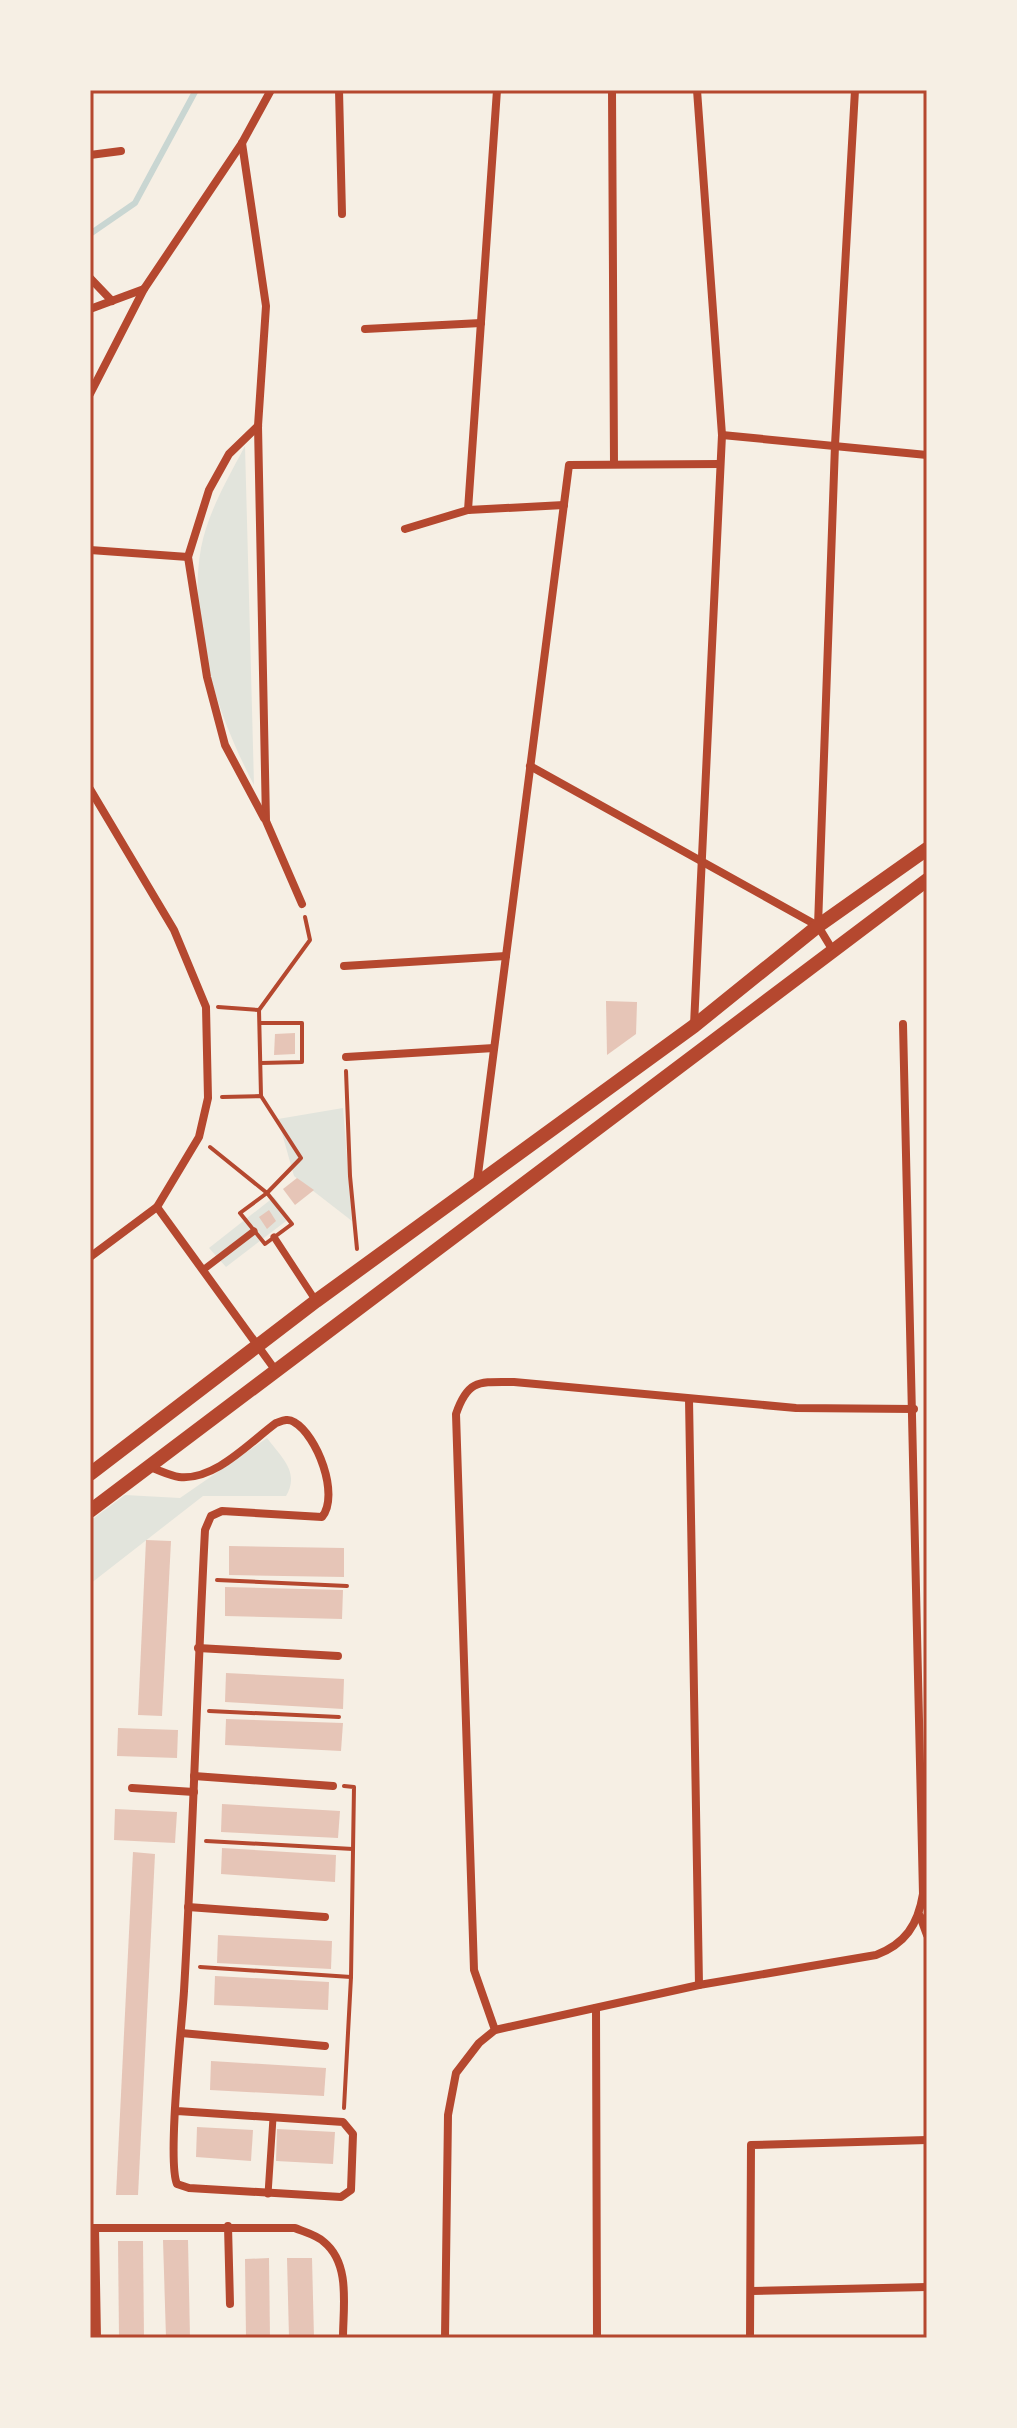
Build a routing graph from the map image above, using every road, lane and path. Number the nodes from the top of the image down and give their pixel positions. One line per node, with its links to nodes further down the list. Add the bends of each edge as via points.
1 (271, 90): 7 (street)
2 (339, 90): 10 (street)
3 (497, 90): 15 (street)
4 (612, 90): 22 (street)
5 (697, 90): 19 (street)
6 (855, 90): 20 (street)
7 (242, 143): 12 (street); 18 (street, via 266,306)
8 (121, 151): 9 (street)
9 (90, 155)
10 (342, 214)
11 (90, 278): 13 (street)
12 (144, 289): 13 (street); 17 (street)
13 (112, 301): 14 (street)
14 (90, 309)
15 (481, 323): 16 (street); 25 (street)
16 (365, 329)
17 (90, 394)
18 (258, 426): 28 (street, via 229,454 209,490); 31 (street)
19 (722, 435): 20 (street); 23 (street)
20 (835, 445): 21 (street); 36 (street)
21 (927, 455)
22 (614, 464): 23 (street); 24 (street, via 569,465)
23 (720, 464): 33 (street)
24 (564, 505): 25 (street); 29 (street)
25 (468, 510): 26 (street)
26 (405, 529)
27 (90, 550): 28 (street)
28 (188, 557): 31 (street, via 207,677 225,745)
29 (530, 766): 33 (street); 38 (street)
30 (90, 789): 40 (street, via 174,930)
31 (266, 821): 35 (street)
32 (927, 849): 36 (main road)
33 (703, 861): 36 (street); 44 (street)
34 (927, 880): 37 (main road)
35 (302, 904): 41 (path, via 310,940)
36 (818, 926): 37 (street); 44 (main road)
37 (832, 949): 62 (main road, via 549,1169)
38 (506, 956): 39 (street); 45 (street)
39 (344, 966)
40 (206, 1007): 41 (path); 49 (street)
41 (259, 1010): 42 (path)
42 (260, 1023): 47 (path); 47 (path, via 302,1023 302,1062)
43 (903, 1024): 64 (street)
44 (694, 1026): 51 (main road)
45 (494, 1048): 46 (street); 51 (street)
46 (346, 1057): 59 (path)
47 (261, 1063): 48 (path)
48 (261, 1096): 49 (path); 52 (path, via 301,1158)
49 (208, 1098): 50 (street)
50 (199, 1137): 52 (path); 53 (street)
51 (477, 1184): 59 (main road)
52 (267, 1193): 54 (path, via 240,1213); 55 (path, via 292,1224)
53 (157, 1207): 57 (street); 58 (street)
54 (254, 1231): 55 (path, via 265,1244); 58 (street)
55 (274, 1237): 60 (street)
56 (90, 1244): 57 (street)
57 (93, 1255)
58 (203, 1270): 61 (street)
59 (359, 1272): 60 (main road)
60 (316, 1301): 61 (main road)
61 (258, 1345): 62 (street); 66 (main road)
62 (276, 1371): 65 (main road)
63 (689, 1399): 64 (street, via 796,1408); 87 (street); 89 (street, via 481,1382 463,1392 456,1414 474,1970)
64 (914, 1409): 72 (street)
65 (149, 1467): 67 (main road); 68 (street, via 179,1477 199,1475 287,1420 304,1432 323,1465 331,1501 322,1517 222,1511 211,1516)
66 (90, 1474)
67 (90, 1511)
68 (202, 1580): 69 (path); 70 (street)
69 (347, 1586)
70 (198, 1648): 71 (street); 73 (street)
71 (338, 1656)
72 (924, 1669): 82 (street)
73 (195, 1711): 74 (path); 75 (street)
74 (339, 1717)
75 (194, 1776): 76 (street); 78 (street)
76 (333, 1786): 80 (path, via 354,1787)
77 (132, 1788): 78 (street)
78 (194, 1792): 79 (street)
79 (191, 1840): 80 (path); 81 (street)
80 (354, 1849): 86 (path)
81 (188, 1907): 83 (street); 85 (street)
82 (920, 1916): 84 (street); 87 (street, via 899,1946 876,1955)
83 (325, 1917)
84 (927, 1935)
85 (185, 1966): 86 (path); 90 (street)
86 (351, 1977): 94 (path)
87 (699, 1985): 88 (street)
88 (596, 2008): 89 (street); 105 (street)
89 (495, 2030): 104 (street, via 456,2073 448,2115)
90 (181, 2033): 91 (street); 92 (street)
91 (325, 2046)
92 (177, 2111): 93 (street); 96 (street, via 177,2184)
93 (273, 2118): 94 (street); 96 (street)
94 (343, 2122): 96 (street, via 353,2134 349,2193)
95 (927, 2140): 100 (street, via 751,2145)
96 (268, 2194)
97 (228, 2226): 98 (street); 101 (street); 103 (street, via 295,2228 324,2241 338,2260 343,2282)
98 (93, 2228): 102 (street)
99 (927, 2287): 100 (street)
100 (752, 2291): 106 (street)
101 (230, 2304)
102 (97, 2338)
103 (343, 2338)
104 (445, 2338)
105 (597, 2338)
106 (750, 2338)

